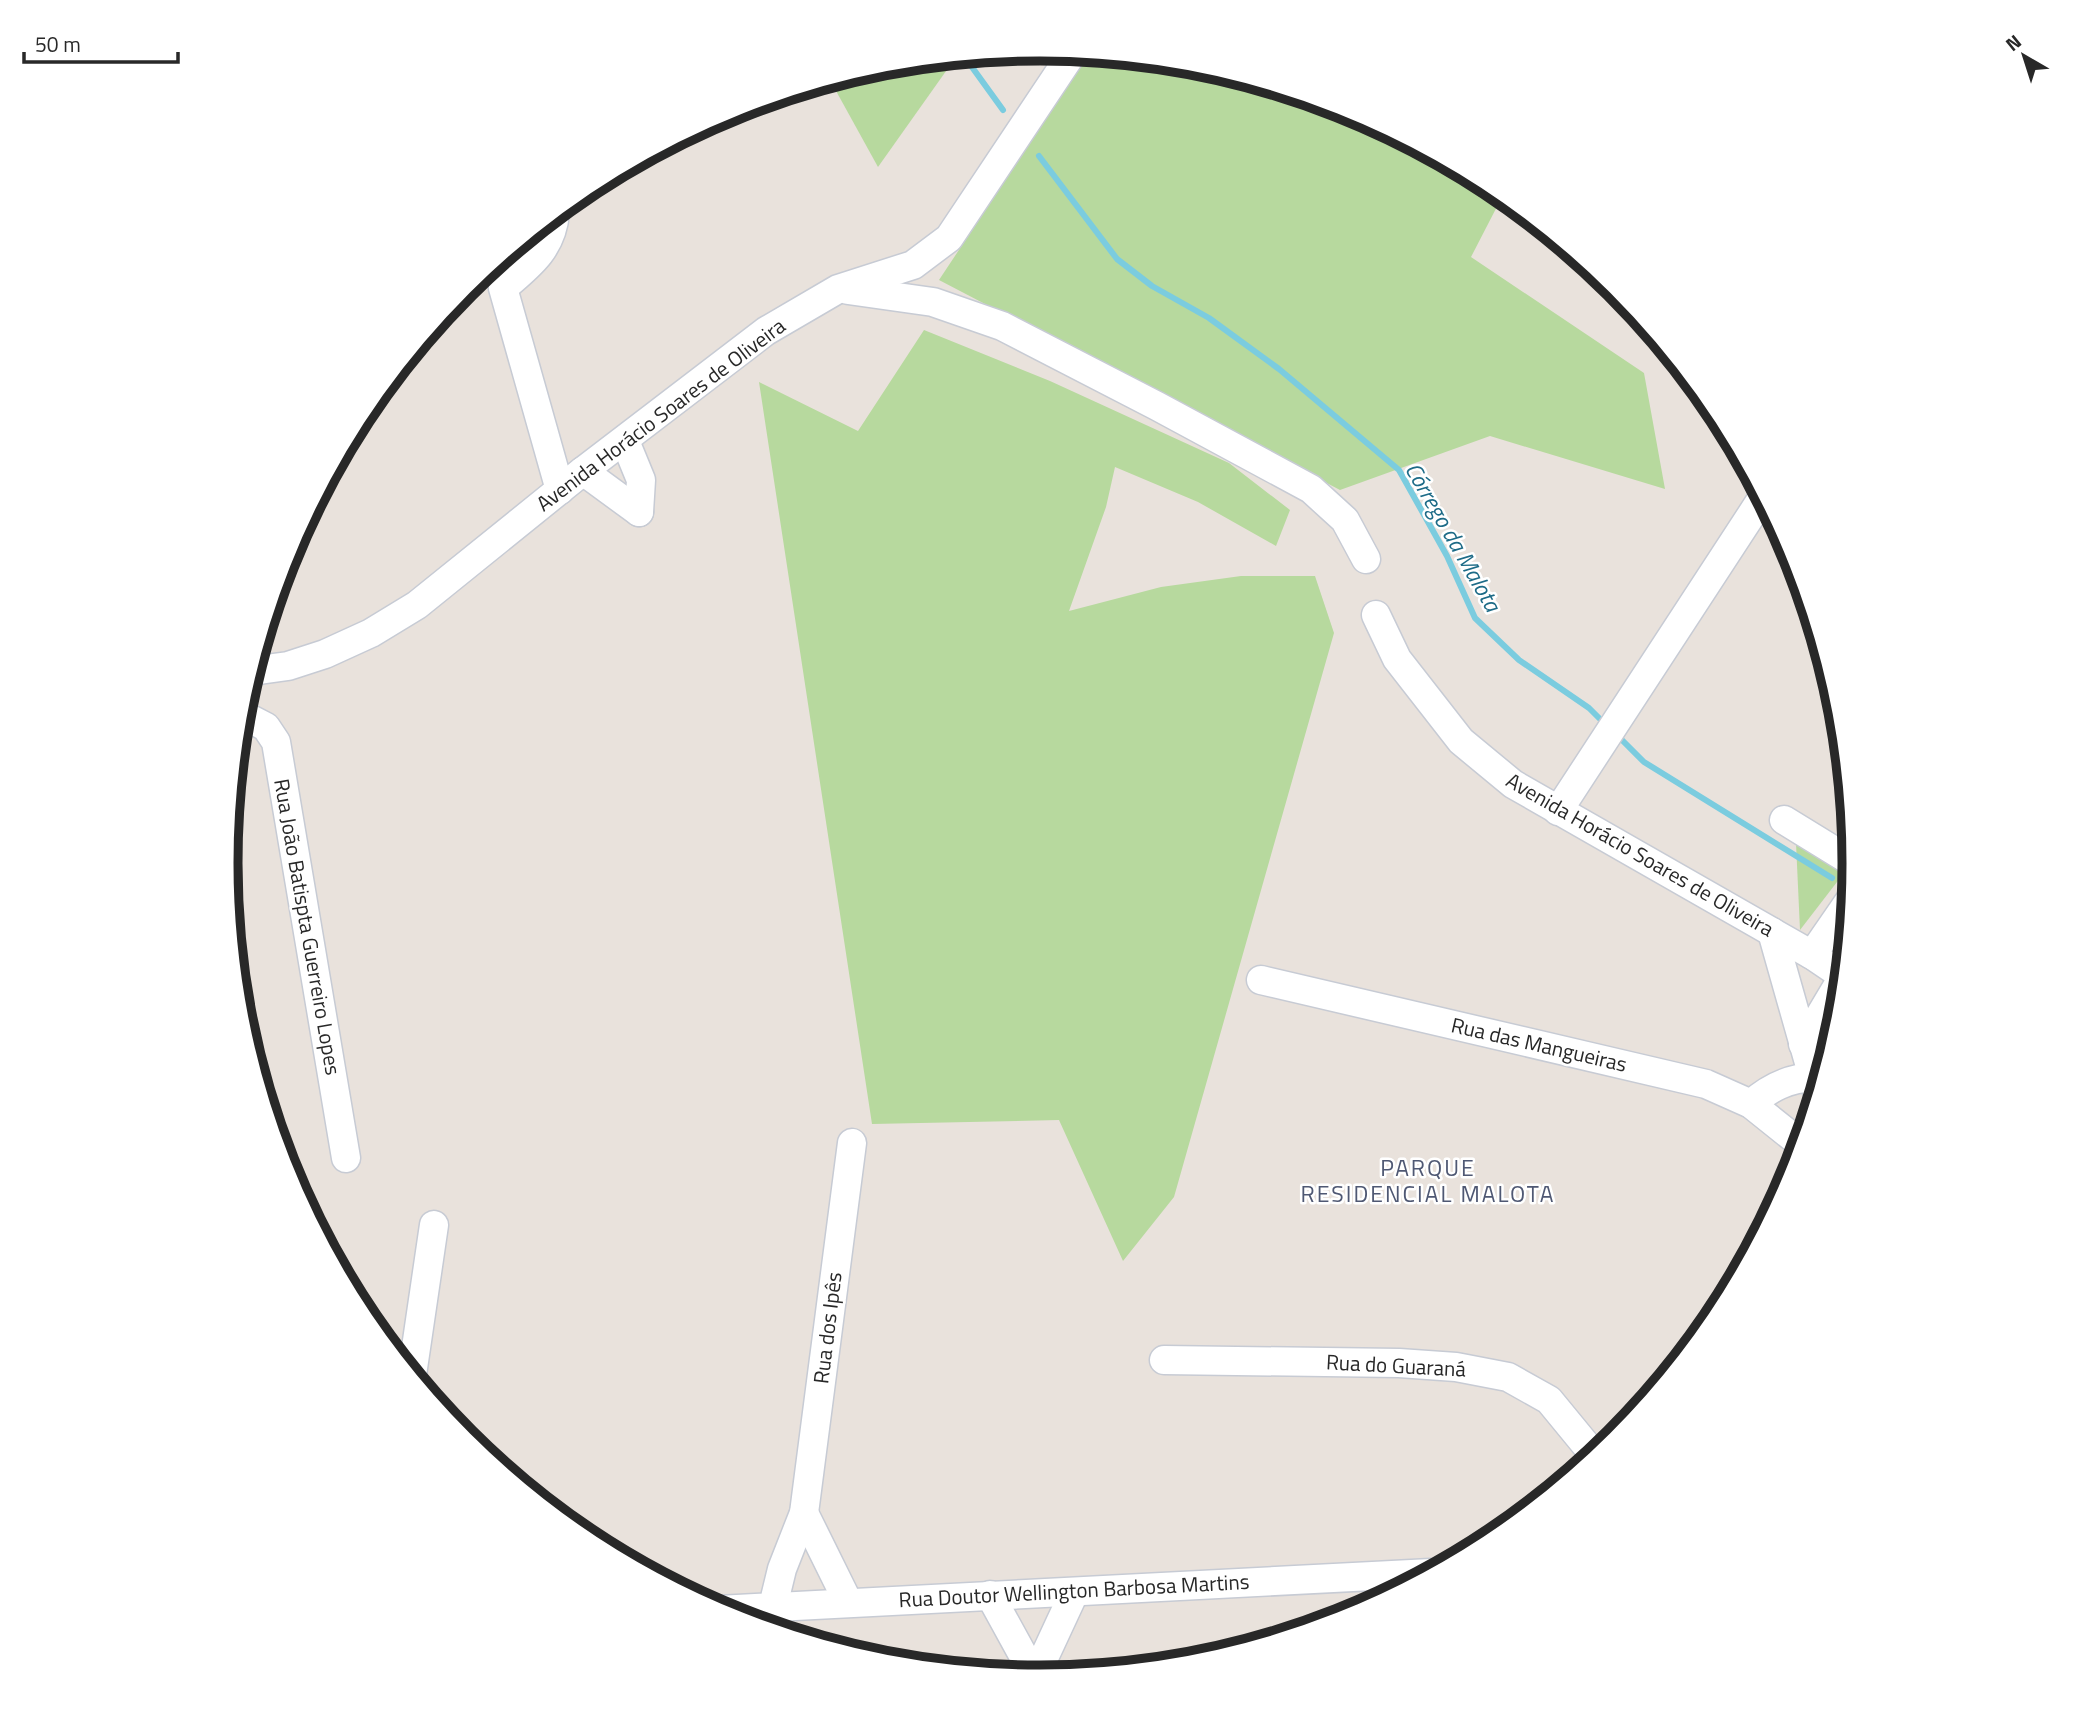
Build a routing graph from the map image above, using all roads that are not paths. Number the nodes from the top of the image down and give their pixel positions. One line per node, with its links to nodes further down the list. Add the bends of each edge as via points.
1 (1066, 62): 3 (street, Avenida Horácio Soares de Oliveira, via 949,238 913,265)
2 (554, 225): 6 (street, via 545,249 503,288)
3 (838, 289): 4 (street, Avenida Horácio Soares de Oliveira, via 766,331); 8 (street, via 933,302 1002,326 1311,489 1345,520)
4 (618, 445): 5 (street, Avenida Horácio Soares de Oliveira); 5 (street, via 639,512)
5 (583, 471): 6 (street, Avenida Horácio Soares de Oliveira)
6 (560, 490): 10 (street, Avenida Horácio Soares de Oliveira, via 417,605 371,633 325,654)
7 (1758, 505): 12 (street)
8 (1366, 559)
9 (1376, 615): 12 (street, Avenida Horácio Soares de Oliveira, via 1397,659 1461,741 1513,784)
10 (263, 669)
11 (252, 720): 27 (street, Rua João Batispta Guerreiro Lopes, via 266,727 276,742)
12 (1559, 811): 16 (street, Avenida Horácio Soares de Oliveira)
13 (1784, 820): 14 (street)
14 (1842, 855)
15 (1840, 914): 17 (street)
16 (1772, 932): 17 (street, Avenida Horácio Soares de Oliveira); 21 (street)
17 (1812, 955): 18 (street, Avenida Horácio Soares de Oliveira)
18 (1835, 970)
19 (1261, 980): 24 (street, Rua das Mangueiras, via 1706,1084)
20 (1830, 999): 21 (street)
21 (1803, 1044): 22 (street)
22 (1813, 1076)
23 (1810, 1084): 24 (street, via 1786,1082)
24 (1751, 1104): 25 (street, Rua das Mangueiras)
25 (1793, 1138)
26 (852, 1143): 32 (street, Rua dos Ipês)
27 (346, 1158)
28 (434, 1225): 30 (street)
29 (1164, 1360): 31 (street, Rua do Guaraná, via 1399,1363 1508,1377 1549,1400)
30 (414, 1363)
31 (1588, 1448)
32 (804, 1513): 36 (street); 37 (street, Rua dos Ipês, via 782,1569)
33 (1409, 1574): 34 (street, Rua Doutor Wellington Barbosa Martins)
34 (1074, 1593): 35 (street, Rua Doutor Wellington Barbosa Martins); 40 (street)
35 (990, 1595): 36 (street, Rua Doutor Wellington Barbosa Martins); 39 (street)
36 (848, 1602): 37 (street, Rua Doutor Wellington Barbosa Martins)
37 (774, 1606): 38 (street, Rua Doutor Wellington Barbosa Martins)
38 (744, 1608)
39 (1029, 1665)
40 (1040, 1665)

